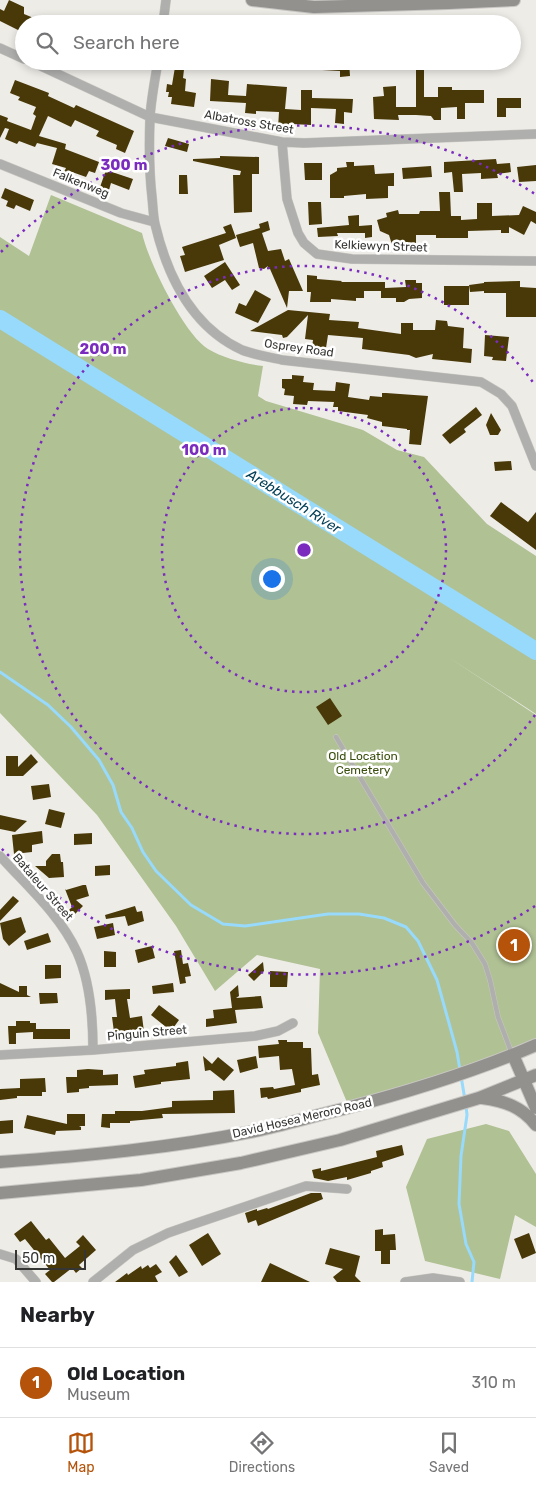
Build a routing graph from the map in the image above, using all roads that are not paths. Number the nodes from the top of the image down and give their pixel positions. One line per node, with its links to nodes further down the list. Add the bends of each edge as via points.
1 (166, 0): 5 (street)
2 (252, 0): 4 (main road, via 303,6)
3 (514, 0): 4 (main road)
4 (325, 3)
5 (164, 15)
6 (0, 48): 7 (street)
7 (15, 54)
8 (50, 70): 10 (street, Albatross Street)
9 (157, 70): 10 (street, Osprey Road)
10 (150, 116): 12 (street, Albatross Street); 14 (street, Osprey Road)
11 (536, 134): 12 (street, Albatross Street)
12 (282, 142): 15 (street, Kelkiewyn Street, via 287,199 298,233 317,254 352,259)
13 (0, 164): 14 (street, Falkenweg, via 121,213)
14 (154, 222): 16 (street, Osprey Road, via 168,266 182,294 212,332 243,350 282,360 481,382 502,394 512,406)
15 (536, 261)
16 (536, 466)
17 (336, 737): 23 (lane, via 423,883 472,943 484,964 498,1017)
18 (1, 858): 21 (street, Bataleur Street, via 51,912 77,951 89,998)
19 (293, 1023): 21 (street, Pinguin Street, via 278,1031 256,1036)
20 (536, 1045): 23 (main road, David Hosea Meroro Road)
21 (93, 1050): 22 (street, Pinguin Street)
22 (0, 1055)
23 (513, 1055): 24 (main road); 28 (main road, David Hosea Meroro Road, via 425,1086 255,1131 133,1151)
24 (530, 1078): 25 (main road); 26 (main road)
25 (476, 1099): 27 (main road, via 509,1104 529,1116); 30 (main road, via 340,1140 241,1164 141,1180)
26 (536, 1108)
27 (536, 1125)
28 (0, 1162)
29 (348, 1189): 33 (street, via 306,1186 220,1214 133,1250)
30 (0, 1193)
31 (0, 1254): 32 (street, via 16,1259)
32 (36, 1282)
33 (93, 1282)
34 (405, 1282): 35 (street, via 433,1278)
35 (460, 1282)

